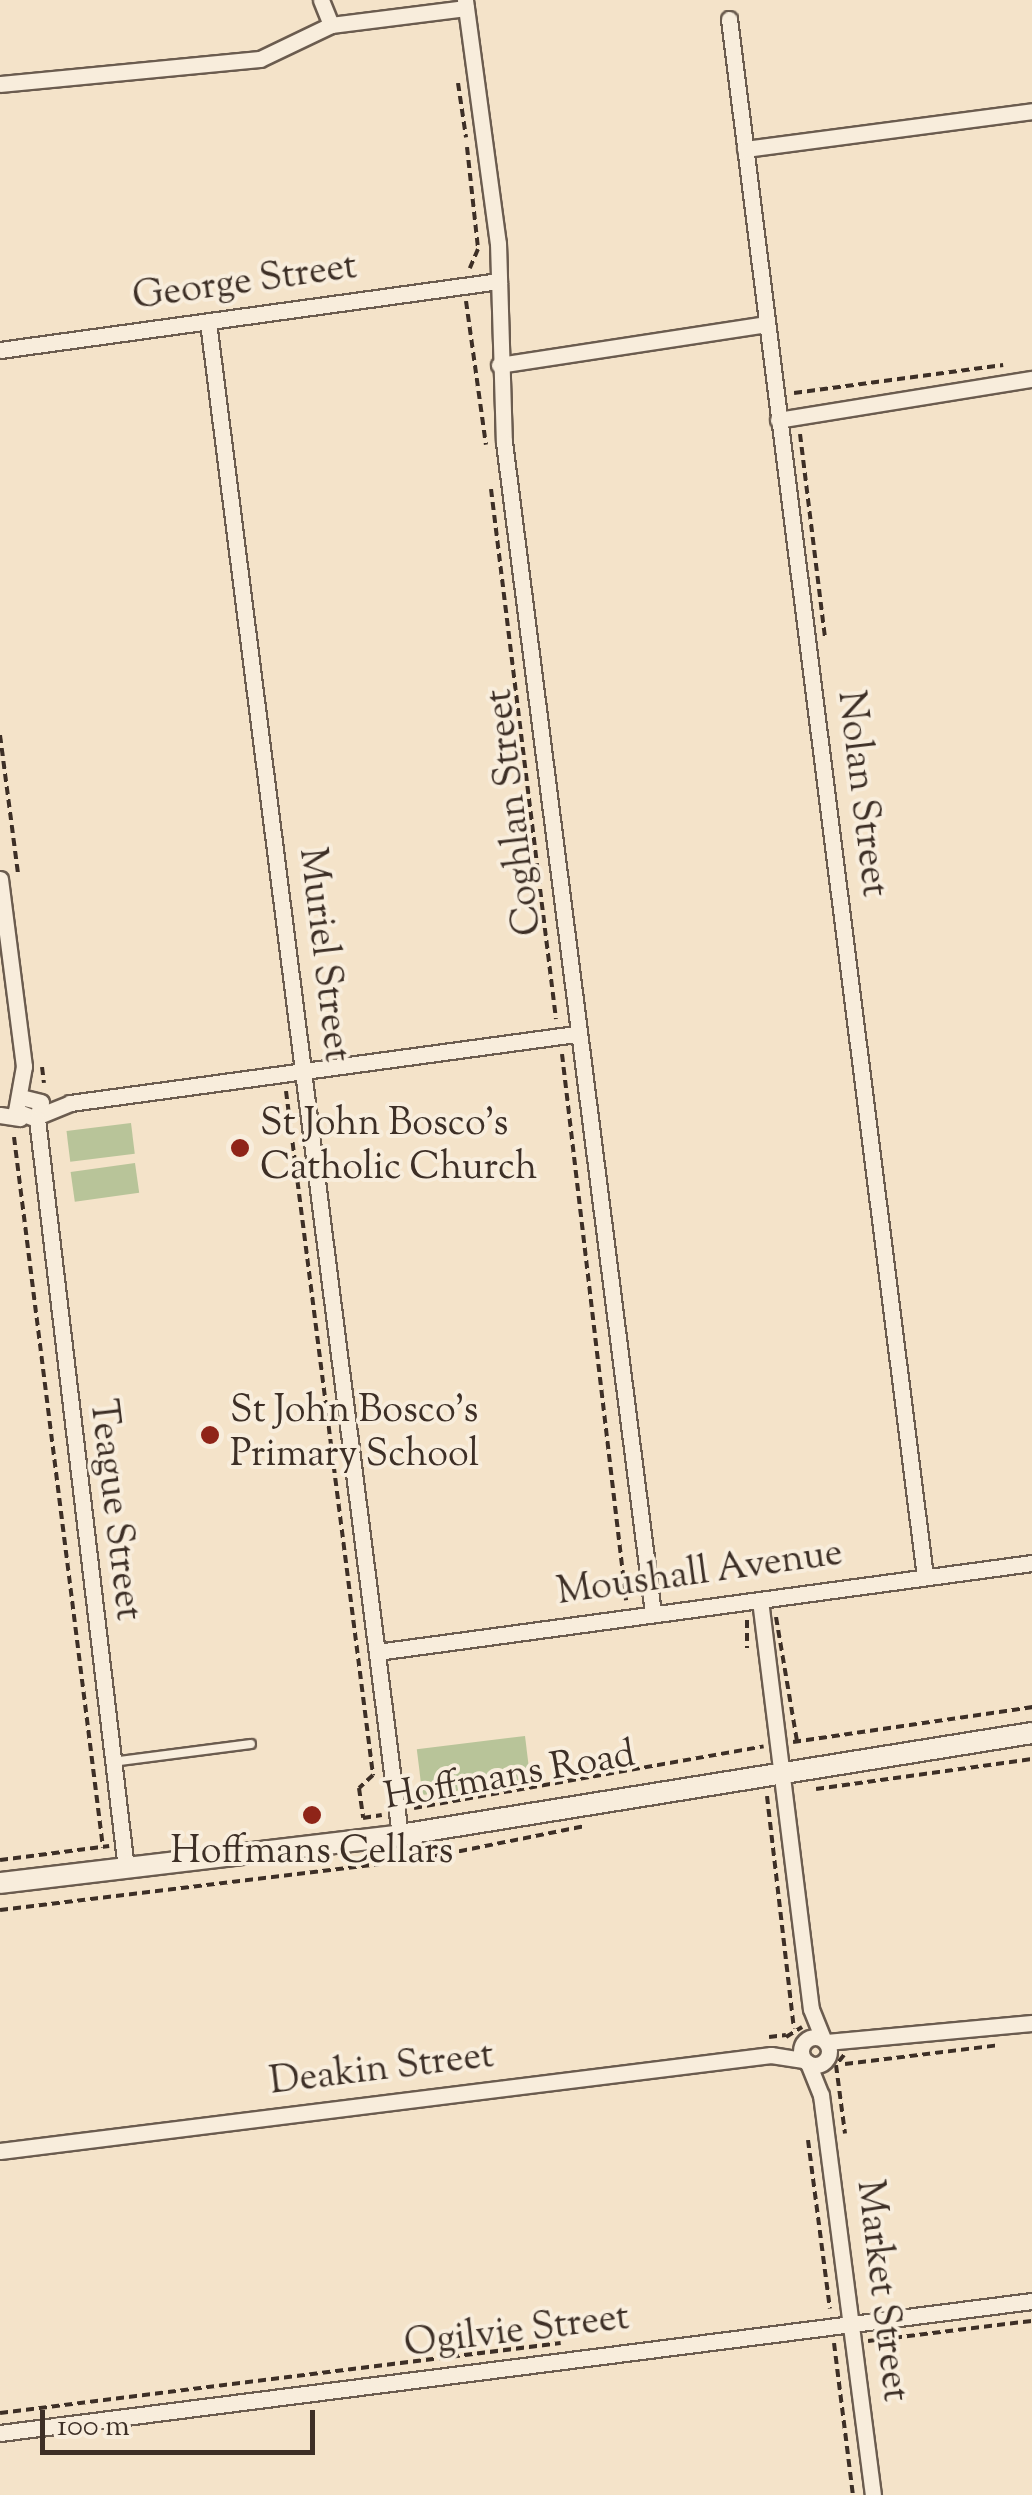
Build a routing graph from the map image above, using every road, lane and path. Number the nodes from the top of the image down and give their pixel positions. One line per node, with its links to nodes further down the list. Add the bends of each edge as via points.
1 (320, 0): 4 (street)
2 (466, 4): 4 (street); 10 (street, Coghlan Street)
3 (730, 19): 8 (street, Nolan Street)
4 (332, 25): 6 (street, via 260,59)
5 (459, 73): 9 (path, via 478,249 476,264)
6 (0, 84)
7 (1032, 111): 8 (street)
8 (746, 150): 13 (street, Nolan Street)
9 (452, 270)
10 (499, 282): 12 (street, George Street); 16 (street, Coghlan Street)
11 (461, 299): 20 (path)
12 (208, 322): 14 (street, George Street); 26 (street, Muriel Street)
13 (767, 330): 16 (street); 19 (street, Nolan Street)
14 (0, 350)
15 (1014, 364): 18 (path)
16 (499, 366): 24 (street, Coghlan Street)
17 (1032, 379): 19 (street)
18 (789, 391)
19 (778, 413): 31 (street, Nolan Street)
20 (487, 458)
21 (490, 477): 23 (path, via 558,1019)
22 (0, 878): 27 (street, Teague Street)
23 (539, 1021)
24 (576, 1034): 26 (street); 34 (street, Coghlan Street)
25 (562, 1054): 33 (path, via 629,1592 626,1602)
26 (304, 1072): 27 (street); 35 (street, Muriel Street)
27 (29, 1108): 28 (street); 41 (street, Teague Street)
28 (0, 1112)
29 (14, 1136): 47 (path)
30 (1032, 1562): 31 (street, Moushall Avenue)
31 (925, 1577): 32 (street, Moushall Avenue)
32 (760, 1600): 34 (street, Moushall Avenue); 39 (street, Market Street)
33 (606, 1604)
34 (653, 1614): 35 (street, Moushall Avenue)
35 (377, 1652): 45 (street, Muriel Street)
36 (1032, 1707): 39 (path)
37 (1032, 1733): 42 (main road, Hoffmans Road)
38 (251, 1744): 41 (lane)
39 (779, 1744): 42 (street, Market Street); 44 (path)
40 (1032, 1758): 43 (path)
41 (112, 1762): 46 (street, Teague Street)
42 (782, 1768): 45 (main road, Hoffmans Road); 53 (street, Market Street)
43 (802, 1791)
44 (414, 1808)
45 (400, 1835): 49 (main road, Hoffmans Road)
46 (123, 1845): 47 (path); 49 (street, Teague Street)
47 (103, 1847): 48 (path)
48 (0, 1860)
49 (126, 1869): 50 (main road, Hoffmans Road)
50 (0, 1883)
51 (1032, 2023): 53 (street, Deakin Street)
52 (1013, 2043): 54 (path)
53 (815, 2051): 56 (street, Deakin Street); 60 (street, Market Street)
54 (845, 2064)
55 (806, 2119): 58 (path)
56 (0, 2152)
57 (1032, 2302): 60 (street, Ogilvie Street)
58 (830, 2309): 59 (path); 60 (path); 62 (path)
59 (810, 2312)
60 (851, 2315): 62 (street, Ogilvie Street); 68 (street, Market Street)
61 (1032, 2321): 64 (path)
62 (832, 2326): 66 (street, Ogilvie Street); 67 (path)
63 (574, 2341): 65 (path)
64 (871, 2341)
65 (0, 2413)
66 (4, 2431)
67 (854, 2495)
68 (873, 2495)

